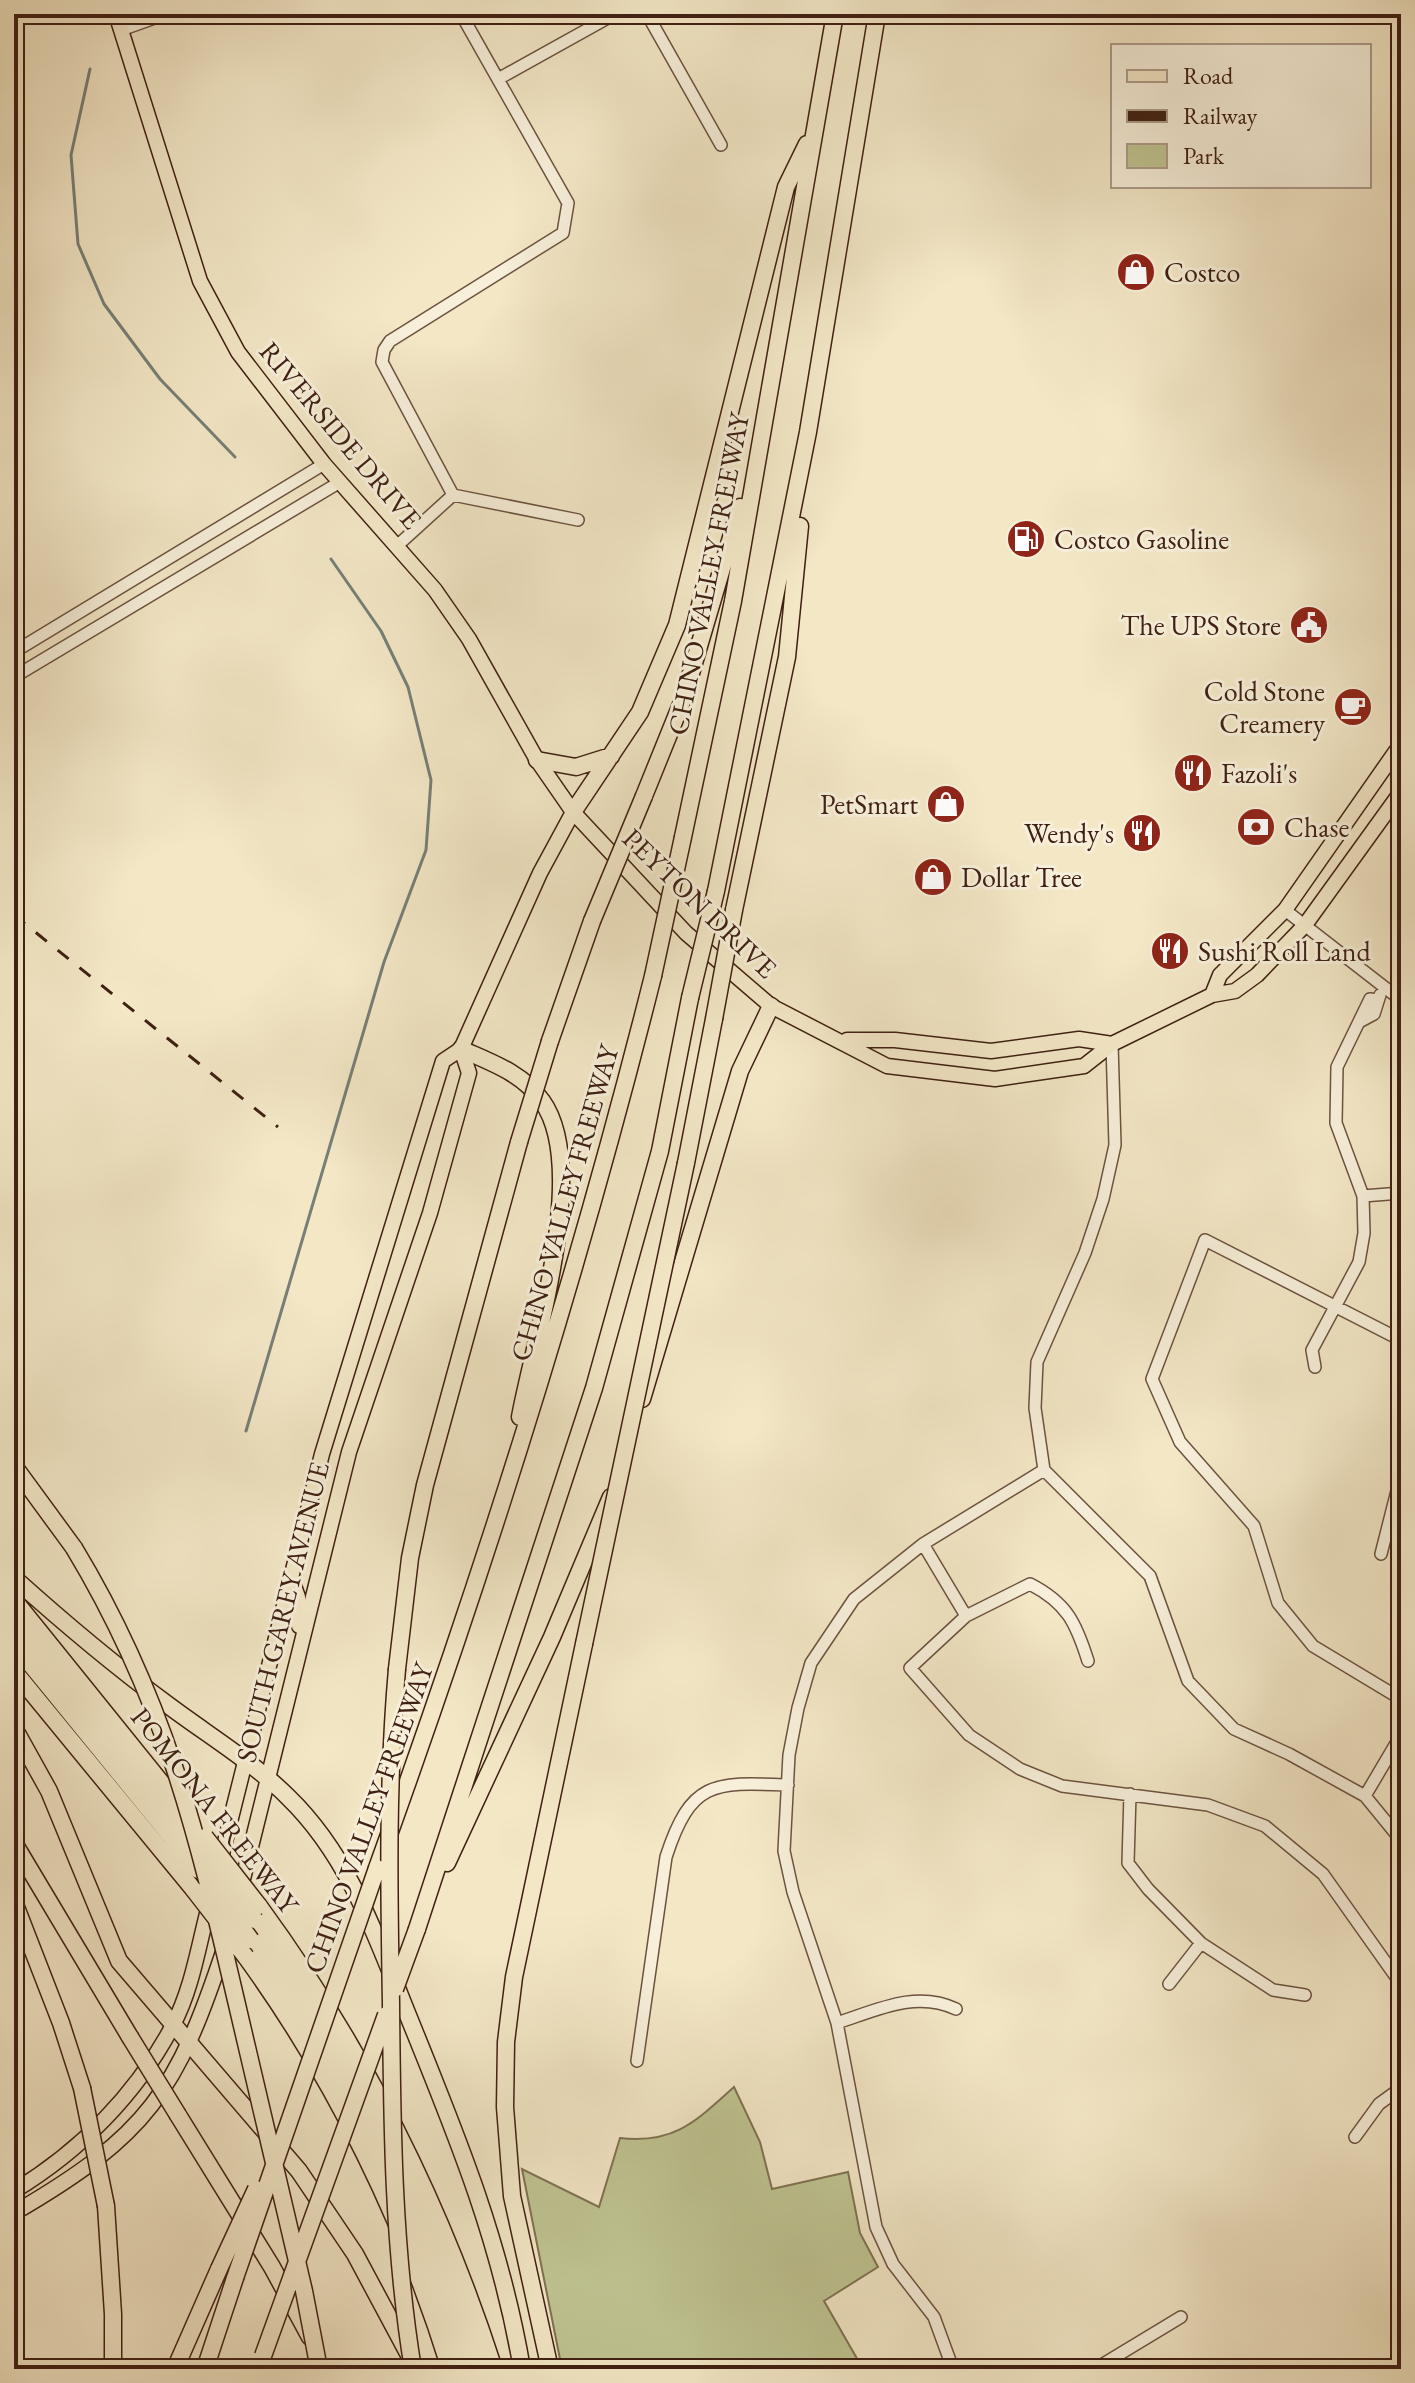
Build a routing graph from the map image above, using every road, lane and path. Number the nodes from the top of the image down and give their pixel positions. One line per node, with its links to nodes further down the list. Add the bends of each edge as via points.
1 (116, 14): 8 (main road, RIVERSIDE DRIVE)
2 (166, 14): 8 (street)
3 (461, 14): 9 (street)
4 (615, 14): 9 (street)
5 (647, 14): 11 (street)
6 (835, 14): 10 (highway, CHINO VALLEY FREEWAY)
7 (877, 14): 12 (highway)
8 (121, 30): 14 (main road, RIVERSIDE DRIVE, via 200,281 238,352)
9 (498, 79): 16 (street, via 568,203 563,233 390,341 382,362)
10 (816, 125): 13 (highway, CHINO VALLEY FREEWAY); 22 (highway, via 786,187 677,625 647,698)
11 (721, 145)
12 (808, 432): 66 (highway, bridge, via 660,1151 622,1293); 96 (highway, bridge, via 787,657 514,1977 505,2107 512,2196)
13 (761, 437): 43 (highway, CHINO VALLEY FREEWAY, bridge, via 733,601 653,976 567,1301); 90 (highway, bridge, via 684,697 592,921 550,1041 425,1485 410,1558 389,1808 396,2230)
14 (324, 464): 15 (main road, RIVERSIDE DRIVE); 19 (street)
15 (340, 482): 18 (main road, RIVERSIDE DRIVE); 20 (street)
16 (453, 495): 17 (street); 18 (street)
17 (578, 520)
18 (398, 545): 23 (main road, RIVERSIDE DRIVE, via 469,639)
19 (14, 652)
20 (14, 677)
21 (1401, 744): 26 (main road)
22 (612, 756): 23 (highway, via 576,767); 25 (highway)
23 (537, 760): 25 (main road, RIVERSIDE DRIVE)
24 (1401, 792): 27 (main road, PEYTON DRIVE)
25 (573, 812): 31 (main road, PEYTON DRIVE, via 686,933); 34 (main road, SOUTH GAREY AVENUE)
26 (1285, 910): 27 (street); 29 (main road, via 1220,975)
27 (1305, 925): 28 (street); 29 (main road, PEYTON DRIVE, via 1257,975 1235,991)
28 (1386, 987): 30 (street); 36 (street, via 1362,1011 1337,1067 1336,1123)
29 (1212, 995): 33 (main road, PEYTON DRIVE)
30 (1401, 1000)
31 (771, 1006): 32 (main road, PEYTON DRIVE); 66 (highway, via 743,1063 611,1496 459,1842)
32 (843, 1040): 33 (main road, PEYTON DRIVE, via 991,1051 1079,1039); 33 (main road, PEYTON DRIVE, via 887,1066 995,1079 1084,1066)
33 (1112, 1044): 41 (street, via 1115,1145 1103,1199 1037,1362 1035,1408)
34 (461, 1049): 43 (highway, via 529,1085 549,1112 560,1145 548,1289); 47 (main road, SOUTH GAREY AVENUE, via 443,1061 373,1279); 52 (main road, SOUTH GAREY AVENUE, via 469,1073 430,1213 349,1452)
35 (1401, 1193): 36 (street)
36 (1363, 1196): 37 (street, via 1359,1262)
37 (1334, 1304): 38 (street); 39 (street, via 1312,1350); 55 (street, via 1205,1240 1152,1379 1180,1442 1254,1526 1278,1603 1313,1646)
38 (1401, 1340)
39 (1315, 1367)
40 (14, 1466): 88 (highway, bridge, via 74,1548 113,1616 143,1678 185,1793)
41 (1044, 1470): 44 (street); 62 (street, via 1150,1576 1188,1681 1234,1729)
42 (1401, 1475): 45 (street)
43 (508, 1485): 79 (highway, CHINO VALLEY FREEWAY, bridge, via 460,1640)
44 (923, 1544): 49 (street); 60 (street, via 854,1599 811,1663 798,1708)
45 (1381, 1554)
46 (14, 1578): 58 (highway, via 107,1660)
47 (292, 1580): 52 (main road, via 299,1607); 58 (main road, SOUTH GAREY AVENUE)
48 (14, 1600): 65 (highway, POMONA FREEWAY)
49 (966, 1616): 53 (street, via 1030,1584 1051,1595 1076,1624); 61 (street, via 910,1668 932,1696 969,1735 1020,1769 1062,1786)
50 (14, 1623): 65 (highway)
51 (14, 1644): 92 (highway, bridge, via 198,1870 302,2017 405,2208)
52 (298, 1655): 59 (main road, SOUTH GAREY AVENUE)
53 (1088, 1661)
54 (14, 1671): 91 (highway, bridge, via 246,1957 304,2045 361,2149 407,2249)
55 (1401, 1699)
56 (14, 1728): 75 (highway, via 49,1791 119,1961)
57 (1401, 1735): 62 (street)
58 (246, 1761): 59 (highway); 75 (main road, SOUTH GAREY AVENUE)
59 (266, 1777): 76 (main road, SOUTH GAREY AVENUE, via 237,1907); 95 (highway, via 305,1814 332,1850 375,1935 476,2184 503,2273)
60 (788, 1785): 74 (street, via 784,1851); 77 (street, via 721,1784 699,1796 676,1825 666,1857)
61 (1130, 1794): 69 (street, via 1128,1863); 71 (street, via 1208,1805 1265,1826 1323,1874)
62 (1365, 1796): 63 (street)
63 (1401, 1840)
64 (14, 1843): 89 (highway, bridge, via 272,2267)
65 (204, 1845): 68 (highway, POMONA FREEWAY, bridge)
66 (431, 1891): 84 (highway, bridge)
67 (14, 1902): 85 (highway, bridge, via 82,2088 106,2206)
68 (257, 1913): 93 (highway, via 405,2170); 94 (highway, POMONA FREEWAY, via 347,2037 408,2150 453,2250)
69 (1201, 1943): 70 (street); 72 (street, via 1273,1990)
70 (1169, 1984)
71 (1401, 1984)
72 (1305, 1995)
73 (956, 2009): 74 (street, via 916,1998)
74 (837, 2023): 97 (street, via 876,2227 893,2264 934,2317)
75 (174, 2024): 76 (highway); 81 (main road, SOUTH GAREY AVENUE, via 107,2118 59,2162)
76 (191, 2044): 82 (main road, SOUTH GAREY AVENUE, via 172,2079 131,2132); 90 (highway, via 336,2222 380,2295)
77 (637, 2061)
78 (1401, 2088): 80 (street, via 1379,2104)
79 (285, 2135): 86 (highway, bridge); 87 (highway, CHINO VALLEY FREEWAY, bridge)
80 (1355, 2137)
81 (14, 2191)
82 (14, 2213)
83 (1181, 2317): 98 (street)
84 (261, 2362)
85 (113, 2369)
86 (175, 2369)
87 (205, 2369)
88 (319, 2369)
89 (326, 2369)
90 (414, 2369)
91 (450, 2369)
92 (464, 2369)
93 (480, 2369)
94 (494, 2369)
95 (522, 2369)
96 (550, 2369)
97 (953, 2369)
98 (1095, 2369)

